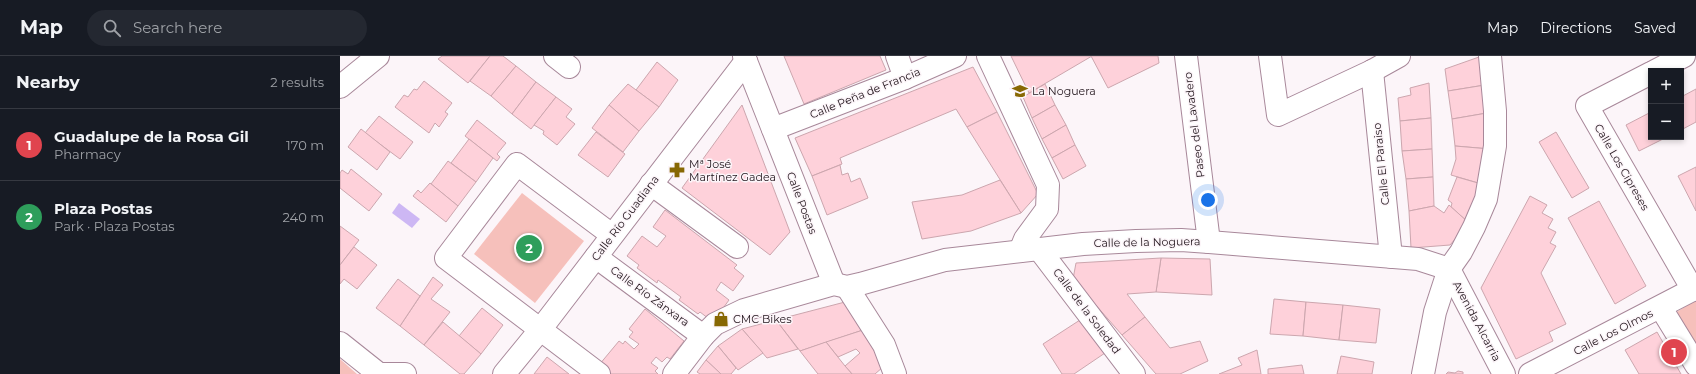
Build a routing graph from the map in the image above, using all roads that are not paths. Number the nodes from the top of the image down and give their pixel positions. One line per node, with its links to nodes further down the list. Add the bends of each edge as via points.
1 (378, 56): 15 (street)
2 (897, 56): 14 (street)
3 (955, 56): 14 (street, Calle Peña de Francia)
4 (988, 56): 21 (street, via 1048,185 1047,209 1025,239)
5 (1186, 56): 19 (street, Paseo del Lavadero)
6 (1270, 56): 12 (street, via 1278,115)
7 (1399, 56): 12 (street)
8 (1490, 56): 24 (street, via 1495,111 1495,146 1491,175 1486,199 1474,227)
9 (1684, 56): 11 (street)
10 (745, 59): 16 (street, Calle Postas); 17 (street, Calle Río Guadiana)
11 (1661, 68)
12 (1372, 71): 23 (street, Calle El Paraiso)
13 (1648, 75): 26 (street, Calle Los Cipreses, via 1587,106)
14 (905, 78): 16 (street, Calle Peña de Francia)
15 (340, 87)
16 (773, 129): 25 (street, Calle Postas)
17 (651, 184): 18 (street, Calle Río Guadiana); 20 (street)
18 (612, 235): 22 (street, Calle Río Guadiana); 28 (street, via 517,164 512,170 446,258)
19 (1209, 242): 21 (street, Calle de la Noguera, via 1136,241); 23 (street, Calle de la Noguera)
20 (737, 247)
21 (1030, 250): 25 (street, Calle de la Noguera, via 945,260); 38 (street, Calle de la Soledad)
22 (596, 257): 28 (street, Calle Río Guadiana); 29 (street, Calle Río Zánxara)
23 (1391, 257): 24 (street, Calle de la Noguera, via 1418,259)
24 (1449, 269): 39 (street, via 1435,312); 40 (street, Avenida Alcarria)
25 (840, 285): 29 (street, Calle de la Noguera, via 744,310 715,324); 37 (street, Calle Postas, via 884,345)
26 (1694, 289): 27 (street, Calle Los Olmos)
27 (1661, 308): 31 (street); 41 (street, Calle Los Olmos)
28 (540, 330): 34 (street, Calle Río Guadiana); 35 (street)
29 (703, 336): 36 (street, Calle de la Noguera)
30 (340, 343): 32 (street)
31 (1696, 365)
32 (379, 374): 33 (street)
33 (404, 374)
34 (504, 374)
35 (599, 374)
36 (674, 374)
37 (895, 374)
38 (1134, 374)
39 (1423, 374)
40 (1504, 374)
41 (1530, 374)

